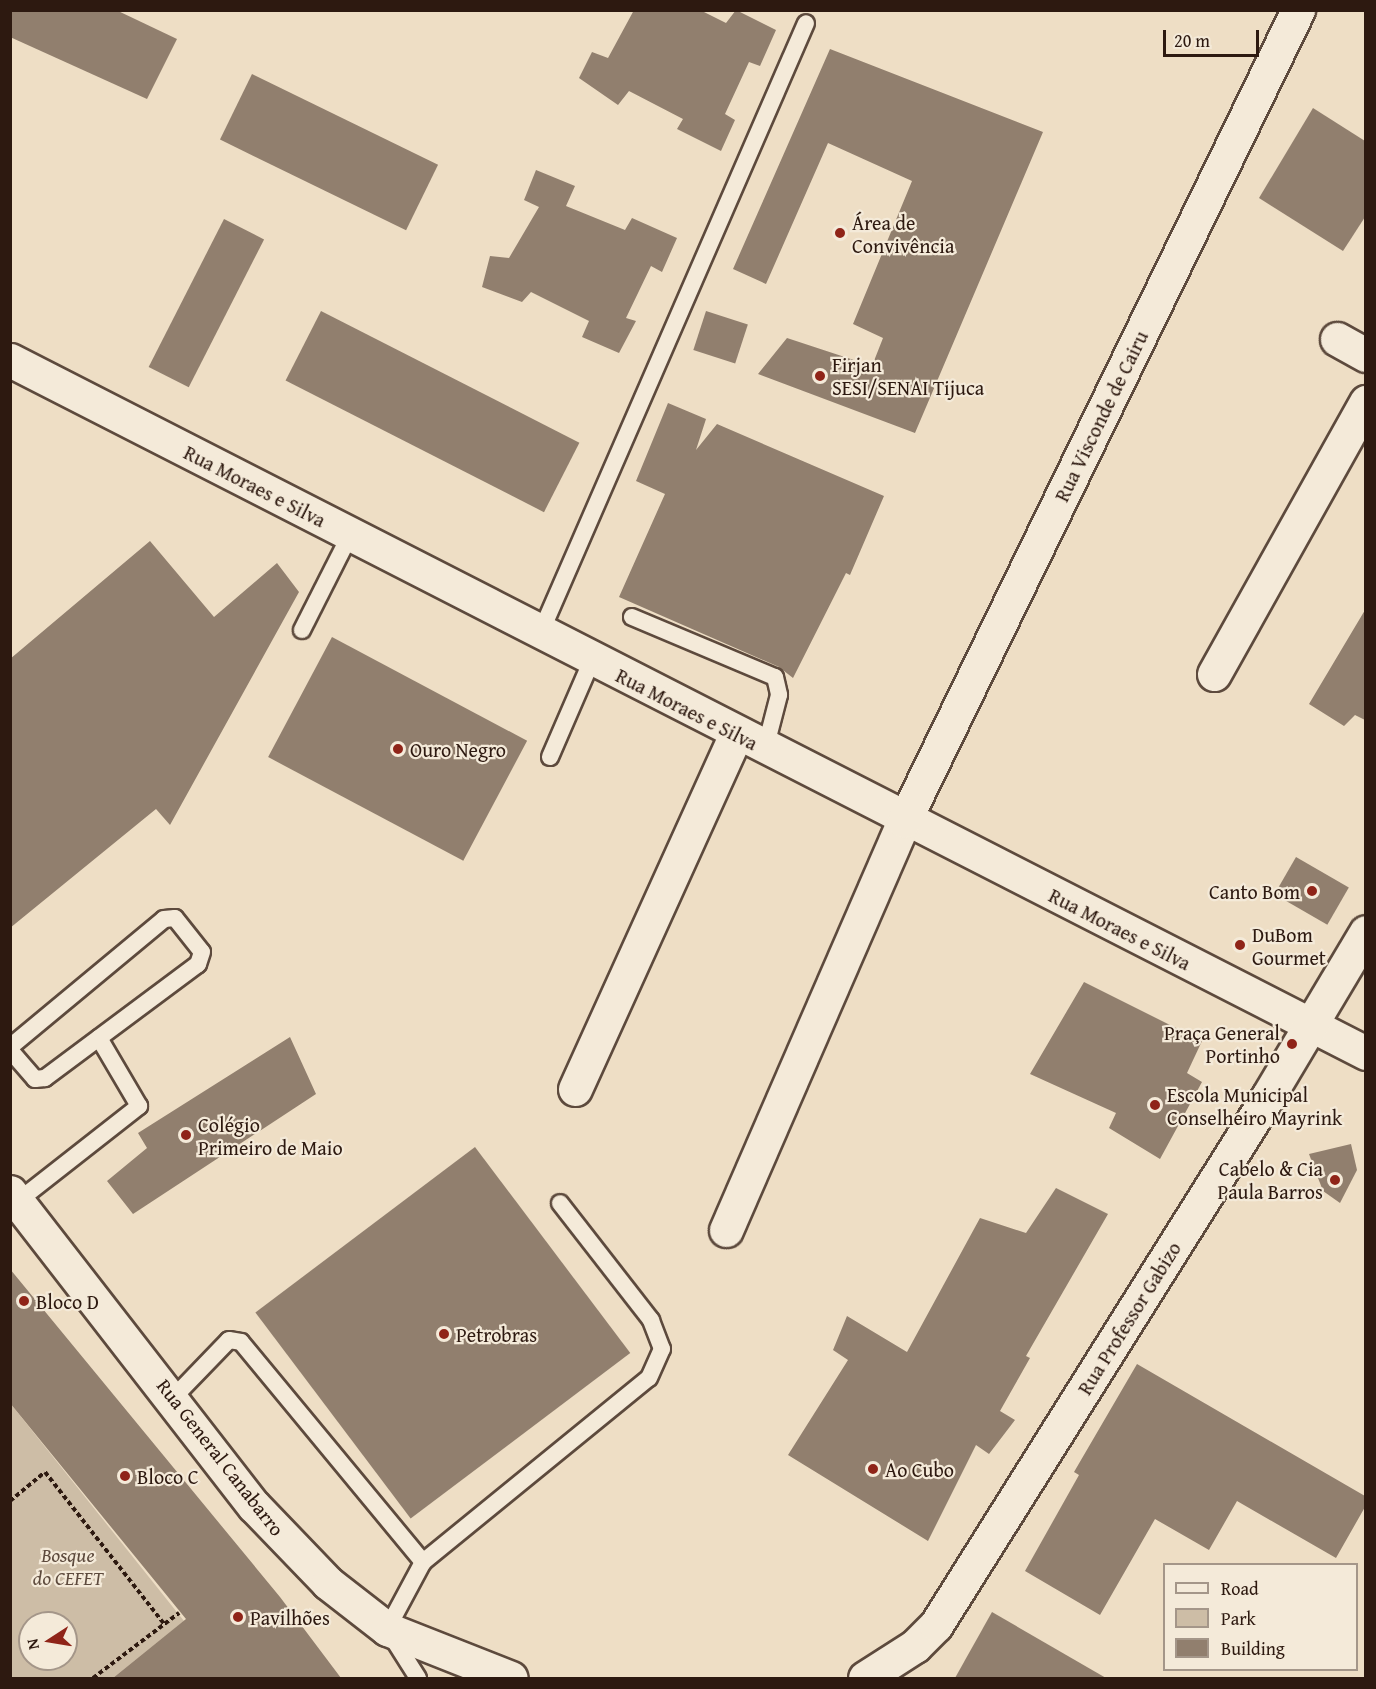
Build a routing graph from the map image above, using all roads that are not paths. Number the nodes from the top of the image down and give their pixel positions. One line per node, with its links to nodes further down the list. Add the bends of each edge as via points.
1 (1298, 10): 16 (street, Rua Visconde de Cairu)
2 (806, 23): 10 (lane)
3 (1337, 339): 4 (street)
4 (1365, 355)
5 (10, 360): 7 (street, Rua Moraes e Silva)
6 (1365, 402): 12 (street)
7 (350, 535): 9 (lane); 10 (street, Rua Moraes e Silva)
8 (632, 616): 14 (lane, via 775,677 780,695)
9 (302, 630)
10 (540, 634): 11 (street, Rua Moraes e Silva)
11 (592, 660): 13 (street, Rua Moraes e Silva); 15 (lane)
12 (1214, 674)
13 (736, 734): 14 (street, Rua Moraes e Silva); 22 (street)
14 (765, 749): 16 (street, Rua Moraes e Silva)
15 (550, 757)
16 (904, 821): 18 (street, Rua Moraes e Silva); 25 (street, Rua Visconde de Cairu)
17 (1365, 932): 18 (street, Rua Professor Gabizo)
18 (1310, 1024): 21 (street, Rua Moraes e Silva); 31 (street, Rua Professor Gabizo, via 936,1625 915,1646)
19 (99, 1038): 20 (lane, via 40,1080); 20 (lane, via 202,959 175,918 158,923); 23 (lane, via 139,1106)
20 (10, 1048)
21 (1365, 1053)
22 (576, 1089)
23 (14, 1197): 26 (street, Rua General Canabarro)
24 (560, 1203): 27 (lane, via 651,1320 662,1349 649,1378)
25 (726, 1230)
26 (174, 1397): 27 (lane, via 229,1340 241,1342); 28 (street, Rua General Canabarro, via 279,1533 328,1583)
27 (423, 1563): 28 (lane)
28 (387, 1629): 29 (lane); 30 (street, Rua General Canabarro)
29 (418, 1678)
30 (511, 1678)
31 (865, 1678)

